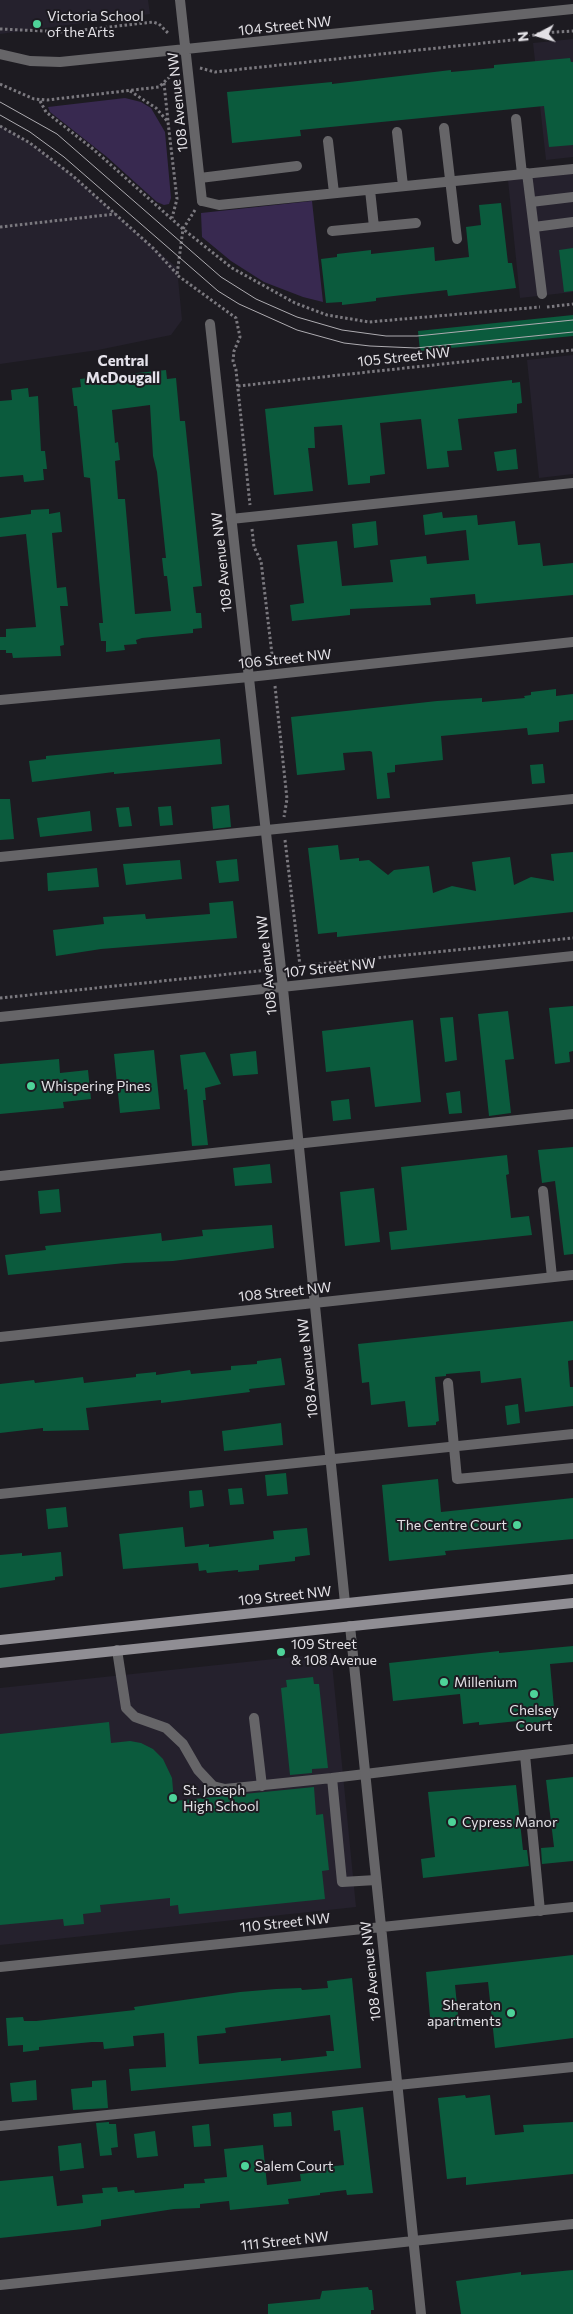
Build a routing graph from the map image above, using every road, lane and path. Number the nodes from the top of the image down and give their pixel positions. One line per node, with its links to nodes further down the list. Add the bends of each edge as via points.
1 (180, 0): 5 (street, 108 Avenue NW)
2 (573, 9): 5 (street, 104 Street NW)
3 (0, 29): 6 (path, via 66,32 153,22 169,32)
4 (573, 30): 8 (path, via 540,33 521,39 215,72)
5 (186, 50): 6 (street, 104 Street NW); 8 (street, 108 Avenue NW)
6 (172, 51): 7 (street, 104 Street NW, via 44,63); 9 (path)
7 (0, 54)
8 (189, 68): 9 (path); 23 (street, 108 Avenue NW)
9 (174, 73): 11 (path)
10 (0, 84): 13 (path)
11 (164, 84): 12 (path, via 159,88); 15 (path)
12 (129, 91): 13 (path); 15 (path, via 156,108)
13 (40, 100): 32 (path, via 46,112)
14 (516, 120): 22 (street)
15 (168, 122): 32 (path, via 177,199)
16 (0, 126): 31 (path, via 44,154)
17 (444, 128): 24 (street)
18 (397, 132): 25 (street)
19 (328, 140): 27 (street)
20 (297, 166): 23 (street)
21 (573, 169): 22 (street)
22 (525, 174): 24 (street); 30 (street)
23 (200, 178): 29 (street, 108 Avenue NW)
24 (451, 181): 25 (street); 40 (street)
25 (403, 186): 26 (street)
26 (370, 190): 27 (street); 35 (street)
27 (334, 193): 29 (street, via 219,205)
28 (573, 197): 30 (street)
29 (202, 201): 38 (path)
30 (531, 202): 37 (street)
31 (116, 214): 36 (path); 41 (path)
32 (172, 218): 38 (path)
33 (416, 222): 35 (street)
34 (573, 222): 37 (street)
35 (374, 226): 39 (street)
36 (0, 227)
37 (534, 227): 42 (street)
38 (183, 229): 41 (path); 43 (path, via 232,268 295,303 327,315 369,322)
39 (332, 231)
40 (457, 239)
41 (177, 275): 46 (path, via 236,318 240,337 233,361)
42 (542, 294)
43 (573, 304)
44 (210, 324): 49 (street, 108 Avenue NW)
45 (573, 350): 46 (path, 105 Street NW)
46 (238, 386): 48 (path)
47 (573, 483): 48 (street)
48 (251, 516): 49 (street); 51 (path, via 254,547 261,561)
49 (231, 519): 52 (street, 108 Avenue NW)
50 (573, 642): 51 (street, 106 Street NW)
51 (274, 674): 52 (street, 106 Street NW); 55 (path, via 288,799)
52 (248, 677): 53 (street, 106 Street NW); 56 (street, 108 Avenue NW)
53 (0, 700)
54 (573, 799): 55 (street)
55 (284, 829): 56 (street); 59 (path)
56 (266, 831): 57 (street); 60 (street, 108 Avenue NW)
57 (0, 857)
58 (573, 956): 60 (street, 107 Street NW)
59 (300, 966)
60 (283, 986): 61 (street, 107 Street NW); 63 (street, 108 Avenue NW)
61 (0, 1017)
62 (573, 1114): 63 (street)
63 (299, 1144): 64 (street); 68 (street, 108 Avenue NW)
64 (0, 1176)
65 (543, 1191): 67 (street)
66 (573, 1275): 67 (street, 108 Street NW)
67 (552, 1277): 68 (street, 108 Street NW)
68 (315, 1303): 69 (street, 108 Street NW); 73 (street, 108 Avenue NW)
69 (0, 1337)
70 (448, 1383): 72 (street)
71 (573, 1434): 72 (street)
72 (454, 1447): 73 (street); 74 (street, via 457,1479)
73 (331, 1458): 75 (street); 77 (street, 108 Avenue NW)
74 (573, 1468)
75 (0, 1494)
76 (573, 1579): 77 (main road, 109 Street NW)
77 (345, 1603): 80 (main road, 109 Street NW)
78 (573, 1603): 79 (main road)
79 (350, 1626): 81 (main road); 86 (street, 108 Avenue NW)
80 (0, 1640)
81 (117, 1650): 82 (main road); 88 (street, via 126,1708 135,1717 166,1728 183,1744 198,1770 213,1786 225,1789)
82 (0, 1663)
83 (254, 1718): 88 (street)
84 (573, 1749): 85 (street)
85 (525, 1755): 86 (street); 91 (street)
86 (365, 1773): 87 (street); 89 (street, 108 Avenue NW)
87 (332, 1778): 88 (street); 89 (street, via 342,1882)
88 (262, 1786)
89 (376, 1880): 92 (street, 108 Avenue NW)
90 (573, 1907): 91 (street, 110 Street NW)
91 (540, 1911): 92 (street, 110 Street NW)
92 (380, 1927): 93 (street, 110 Street NW); 95 (street, 108 Avenue NW)
93 (0, 1967)
94 (573, 2066): 95 (street)
95 (397, 2086): 96 (street); 98 (street, 108 Avenue NW)
96 (0, 2126)
97 (573, 2224): 98 (street, 111 Street NW)
98 (414, 2241): 99 (street, 111 Street NW); 100 (street, 108 Avenue NW)
99 (0, 2285)
100 (421, 2314)

